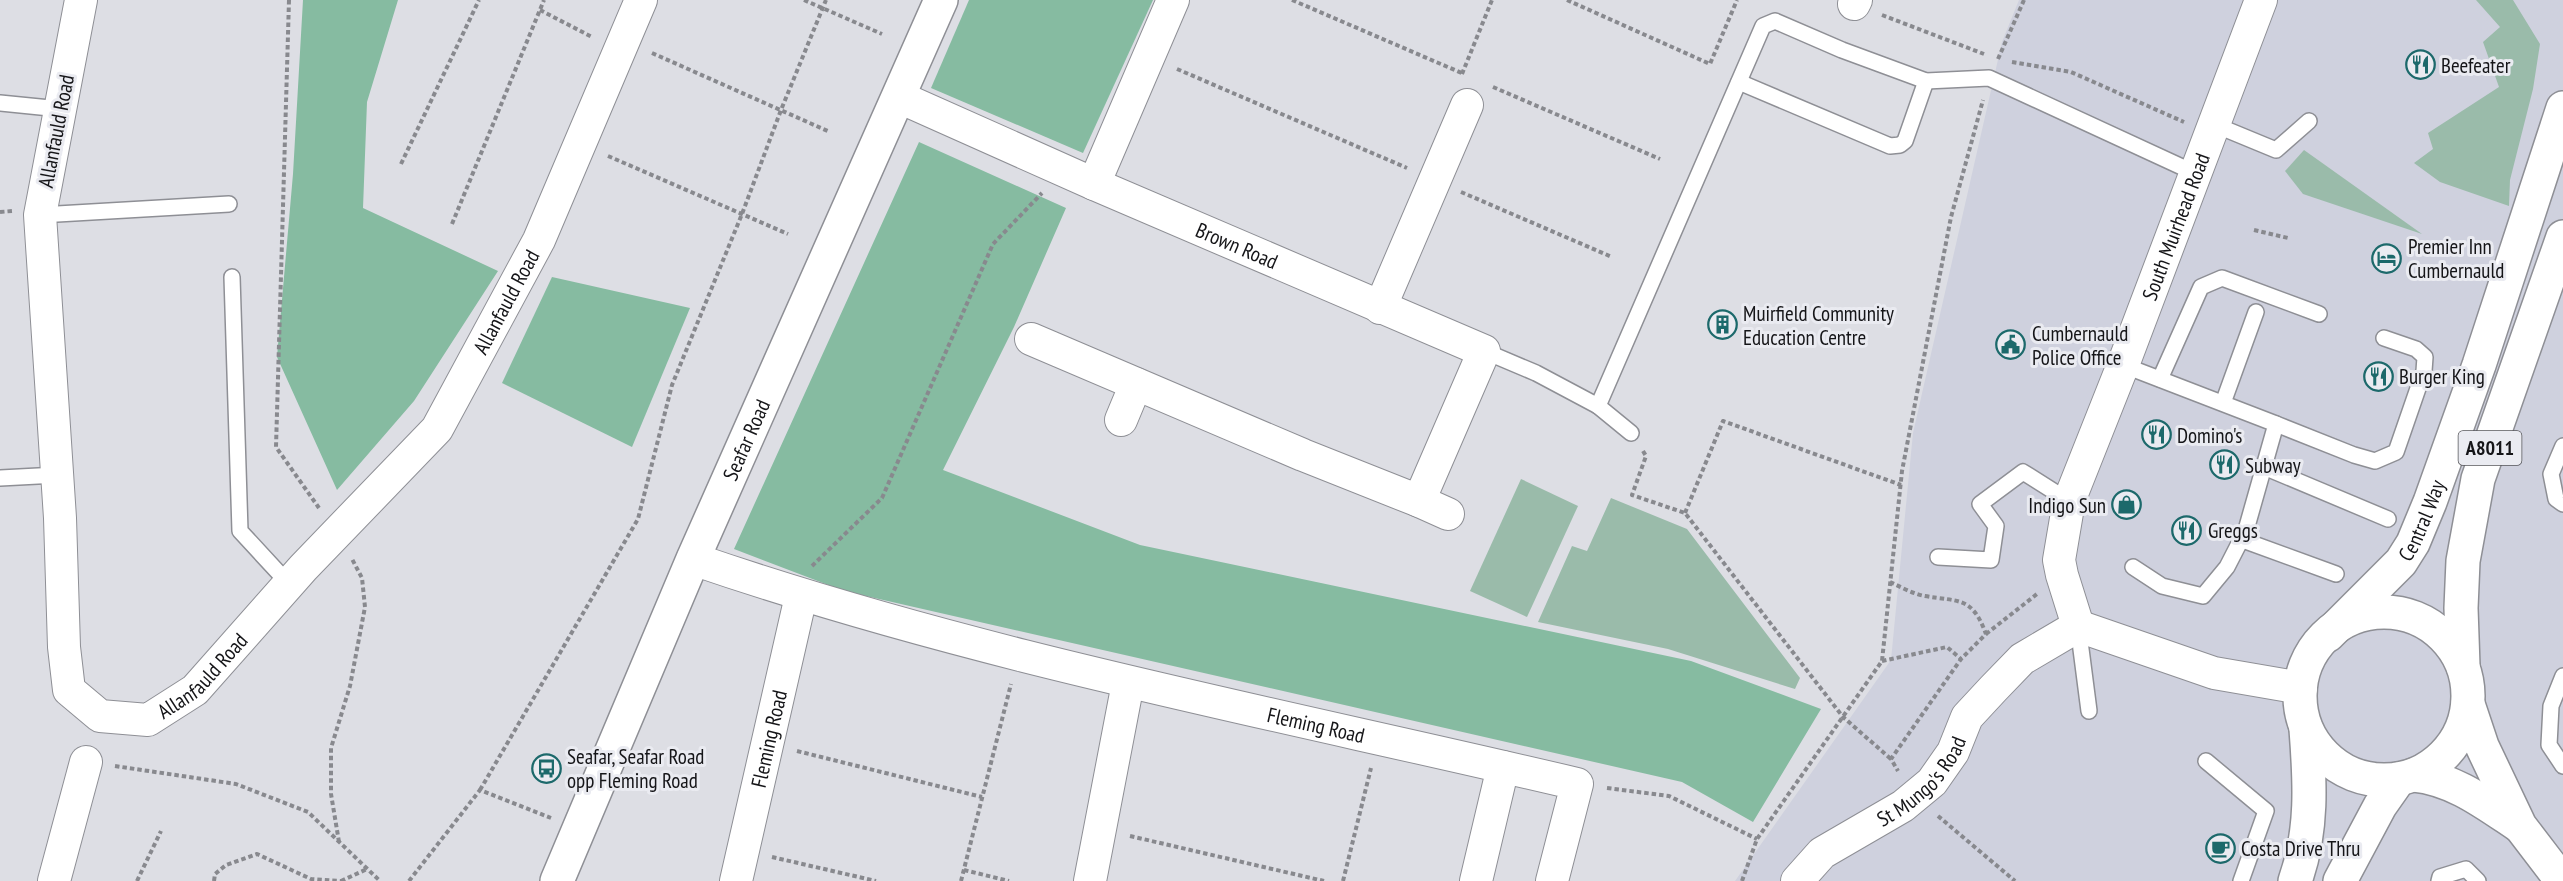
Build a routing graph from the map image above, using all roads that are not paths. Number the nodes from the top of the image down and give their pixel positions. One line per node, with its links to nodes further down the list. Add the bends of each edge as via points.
1 (81, 0): 12 (street, Allanfauld Road)
2 (641, 0): 49 (street, Allanfauld Road, via 539,240 437,429)
3 (941, 0): 8 (main road, Seafar Road)
4 (1173, 0): 16 (street)
5 (2261, 0): 14 (street, South Muirhead Road)
6 (1926, 81): 7 (lane, via 1775,21 1763,26); 7 (lane, via 1905,141 1890,146); 15 (lane, via 1989,78)
7 (1739, 82): 31 (lane)
8 (899, 97): 16 (street, Brown Road); 46 (main road, Seafar Road)
9 (0, 103): 12 (lane)
10 (1467, 105): 21 (street)
11 (2563, 108): 52 (main road, Central Way / A8011, via 2475,375 2413,543 2401,562)
12 (60, 109): 18 (street, Allanfauld Road)
13 (2309, 121): 14 (lane, via 2276,150)
14 (2212, 129): 15 (street, South Muirhead Road)
15 (2195, 173): 27 (street, South Muirhead Road)
16 (1094, 184): 21 (street, Brown Road)
17 (229, 204): 18 (lane)
18 (40, 215): 37 (street, Allanfauld Road)
19 (2563, 237): 53 (main road, Central Way / A8011, via 2478,479 2463,561)
20 (232, 278): 49 (lane, via 240,531)
21 (1380, 308): 26 (street, Brown Road)
22 (2256, 312): 30 (lane)
23 (2319, 314): 28 (lane, via 2222,278 2200,287)
24 (2384, 338): 33 (lane, via 2416,349 2425,357 2424,371 2396,452 2375,461)
25 (1031, 339): 29 (street)
26 (1484, 351): 31 (lane); 39 (street)
27 (2123, 365): 28 (lane); 40 (street, South Muirhead Road)
28 (2160, 379): 30 (lane)
29 (1136, 384): 32 (street); 39 (street)
30 (2223, 403): 33 (lane)
31 (1599, 406): 34 (lane)
32 (1121, 420)
33 (2276, 424): 36 (lane)
34 (1631, 432)
35 (2563, 446): 41 (lane, via 2551,474 2556,500)
36 (2264, 466): 43 (lane); 44 (lane)
37 (57, 475): 38 (lane); 49 (street, Allanfauld Road, via 69,690 100,716 148,720 195,690)
38 (0, 478)
39 (1419, 501): 42 (street)
40 (2069, 501): 45 (lane, via 2023,472 1980,504 1996,526 1991,560); 51 (street, South Muirhead Road, via 2059,560)
41 (2563, 504)
42 (1448, 514)
43 (2388, 519)
44 (2241, 539): 47 (lane, via 2227,567 2203,596 2162,586); 48 (lane)
45 (1938, 557)
46 (693, 559): 50 (street, Fleming Road); 68 (main road, Seafar Road)
47 (2133, 567)
48 (2336, 574)
49 (289, 584)
50 (794, 594): 55 (street, Fleming Road); 69 (street, Fleming Road)
51 (2078, 626): 56 (street, via 2214,673); 58 (lane); 73 (street, St Mungo's Road, via 2022,659 1967,717 1953,752 1932,782 1903,806 1821,853)
52 (2328, 634): 53 (main road, via 2360,616 2382,613 2411,617 2437,631); 56 (main road, via 2312,654)
53 (2463, 666): 57 (main road)
54 (2563, 676): 62 (lane, via 2551,706 2549,745)
55 (1128, 683): 63 (street, Fleming Road); 70 (street)
56 (2301, 688): 59 (main road)
57 (2468, 704): 64 (main road, via 2464,722 2445,755 2431,767); 65 (main road, via 2482,746)
58 (2089, 711)
59 (2305, 725): 64 (main road, via 2322,754 2335,765 2365,778); 75 (main road, via 2310,795 2306,844)
60 (2206, 761): 74 (lane, via 2266,811)
61 (86, 762): 67 (street)
62 (2563, 766)
63 (1503, 767): 71 (street); 72 (street, Fleming Road, via 1577,784)
64 (2406, 777): 65 (main road, via 2435,777 2470,793); 76 (main road, via 2380,806)
65 (2520, 826): 66 (main road)
66 (2561, 877)
67 (54, 881)
68 (557, 881)
69 (736, 881)
70 (1090, 881)
71 (1476, 881)
72 (1552, 881)
73 (1797, 881)
74 (2241, 881)
75 (2295, 881)
76 (2340, 881)
77 (2439, 881): 78 (lane, via 2440,877 2466,869)
78 (2478, 881)

